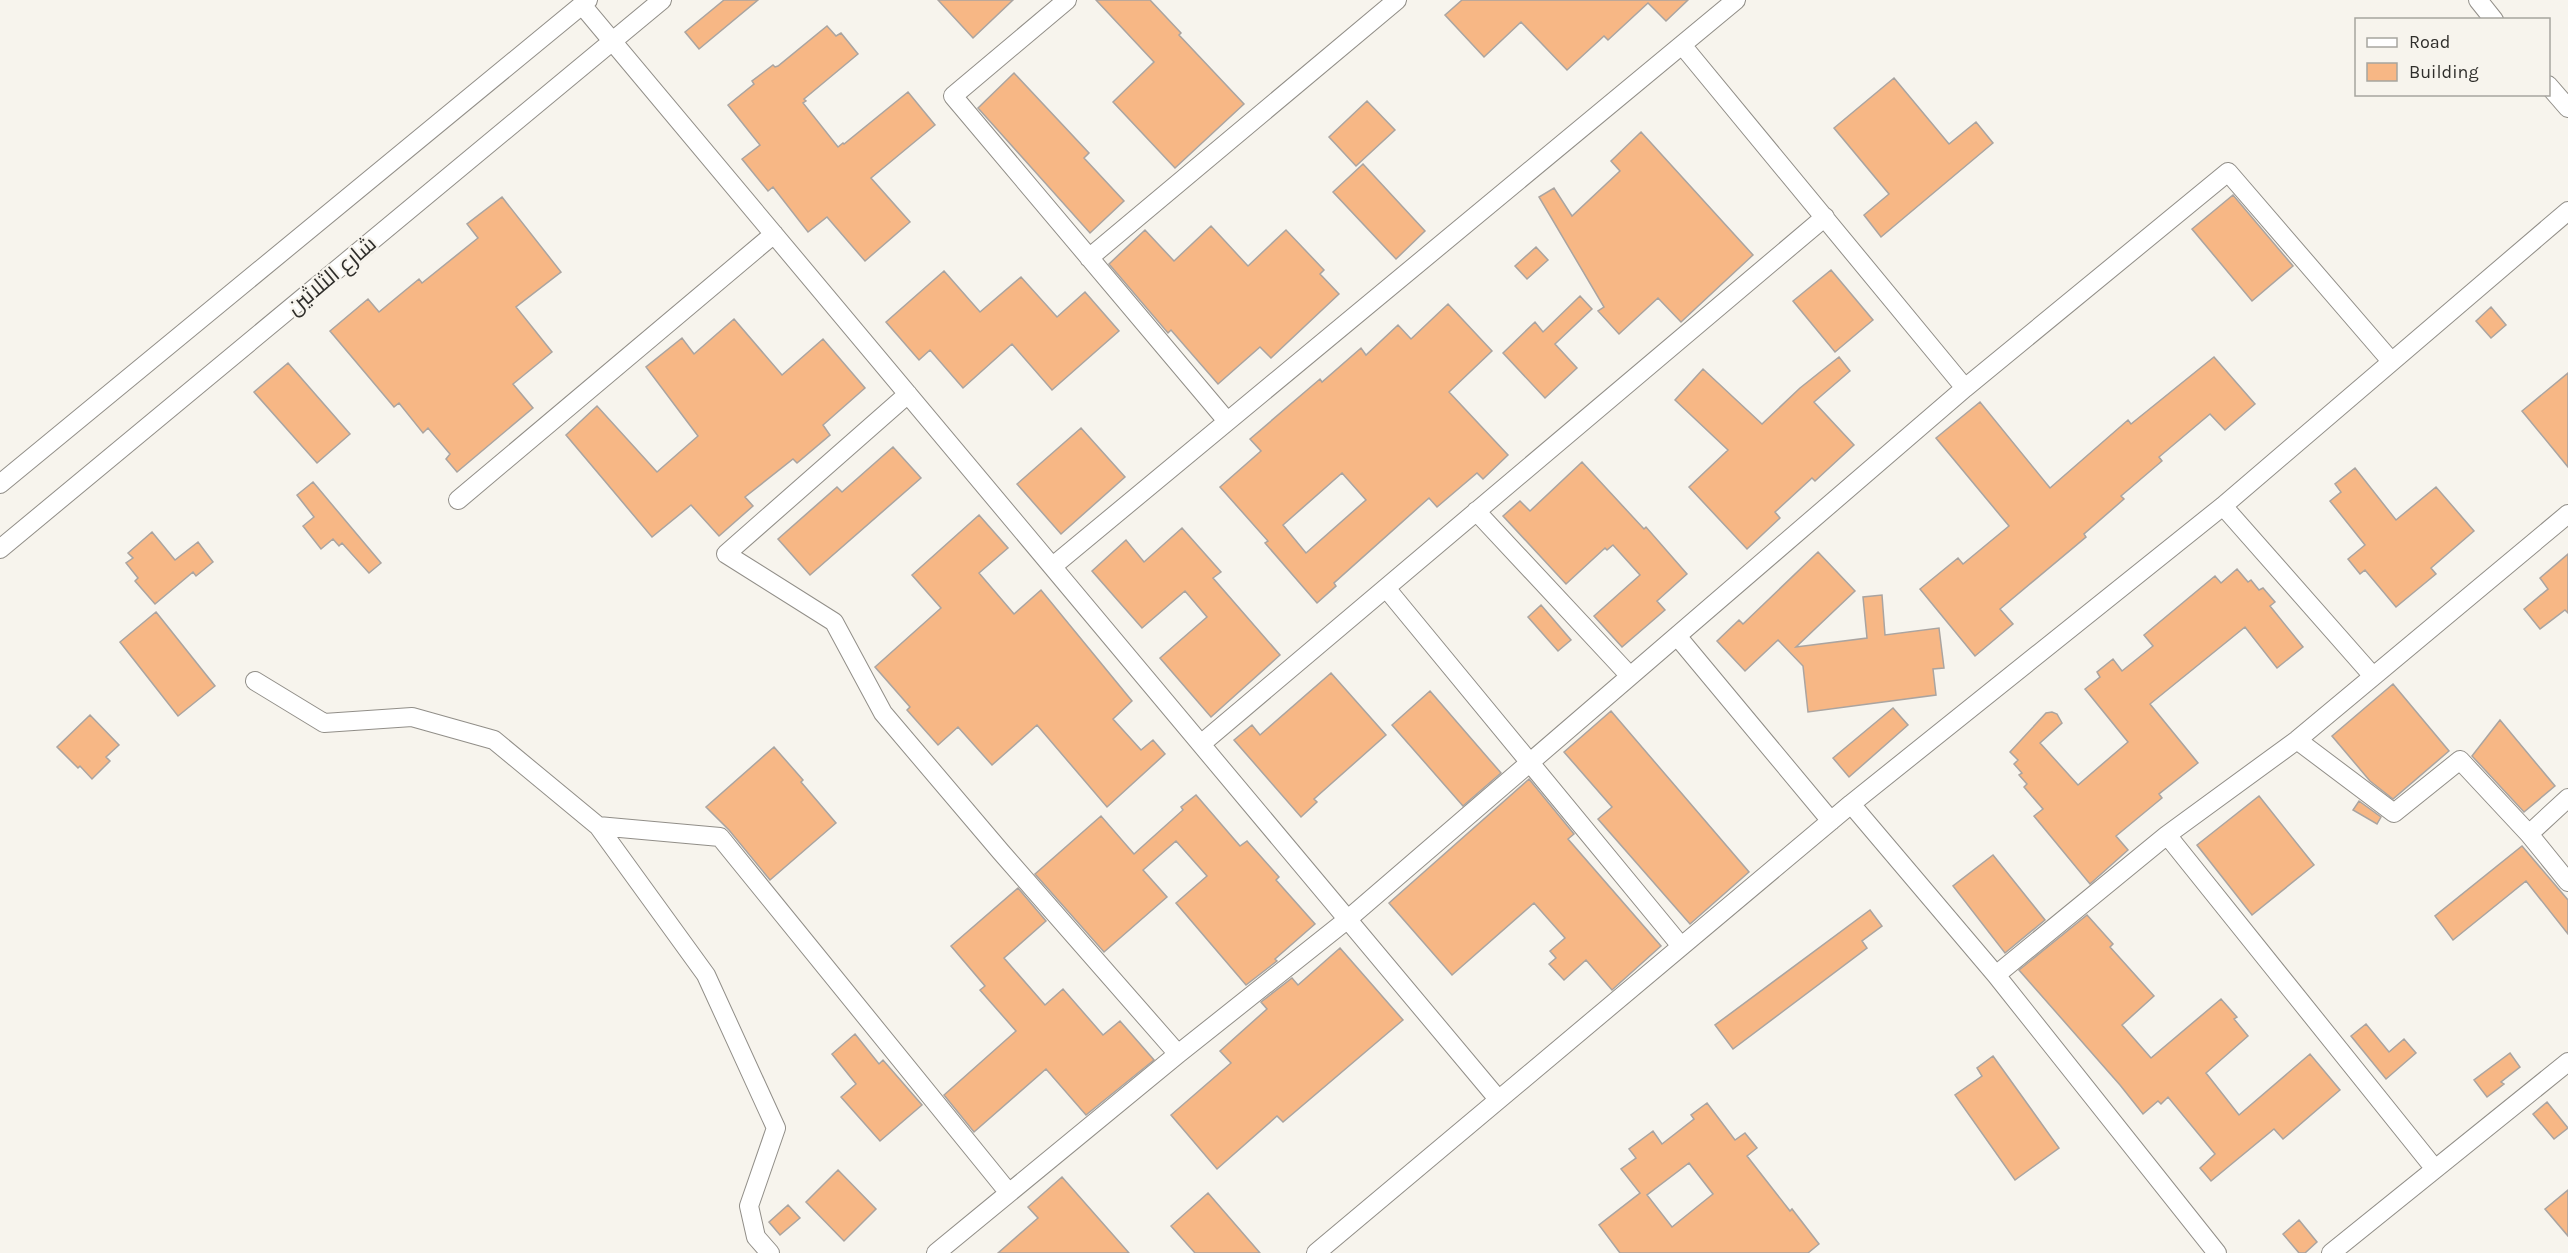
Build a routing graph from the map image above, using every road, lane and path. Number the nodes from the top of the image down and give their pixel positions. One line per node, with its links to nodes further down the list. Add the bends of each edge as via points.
1 (662, 0): 8 (street, شارع الثلاثين)
2 (1067, 0): 15 (street, via 953,96)
3 (1397, 0): 15 (street)
4 (1736, 0): 9 (street)
5 (2478, 0): 7 (street)
6 (585, 3): 8 (street); 20 (street)
7 (2492, 18)
8 (613, 42): 14 (street); 25 (street, شارع الثلاثين)
9 (1682, 45): 13 (street); 19 (street)
10 (2550, 87): 11 (street)
11 (2568, 107)
12 (2568, 211): 16 (street)
13 (1825, 217): 17 (street); 23 (street)
14 (774, 234): 18 (street); 21 (street)
15 (1089, 258): 19 (street)
16 (2391, 362): 17 (street, via 2228,172); 22 (street)
17 (1965, 388): 28 (street)
18 (908, 394): 26 (street); 45 (street, via 726,554 834,622 883,713)
19 (1227, 421): 26 (street)
20 (0, 484)
21 (458, 500)
22 (2223, 506): 29 (street); 36 (street)
23 (1476, 511): 27 (street); 30 (street)
24 (2568, 514): 29 (street)
25 (0, 549)
26 (1053, 566): 33 (street)
27 (1386, 588): 33 (street); 34 (street)
28 (1677, 636): 30 (street); 37 (street)
29 (2372, 675): 32 (street)
30 (1630, 676): 34 (street)
31 (255, 681): 38 (street, via 324,723 412,717 494,740)
32 (2297, 740): 39 (street, via 2394,813 2460,760); 40 (street)
33 (1201, 744): 42 (street)
34 (1531, 762): 42 (street); 43 (street)
35 (2568, 798): 39 (street)
36 (1851, 804): 37 (street); 44 (street)
37 (1831, 821): 43 (street)
38 (598, 826): 49 (street, via 720,837); 50 (street, via 706,975 776,1128 749,1206 756,1237)
39 (2529, 834): 41 (street)
40 (2167, 835): 44 (street); 48 (street)
41 (2568, 882)
42 (1348, 919): 45 (street); 47 (street)
43 (1681, 946): 47 (street)
44 (1996, 975): 53 (street)
45 (1178, 1054): 49 (street)
46 (2568, 1062): 48 (street)
47 (1498, 1099): 52 (street)
48 (2435, 1169): 54 (street)
49 (1009, 1193): 51 (street)
50 (770, 1253)
51 (936, 1253)
52 (1316, 1253)
53 (2217, 1253)
54 (2331, 1253)

